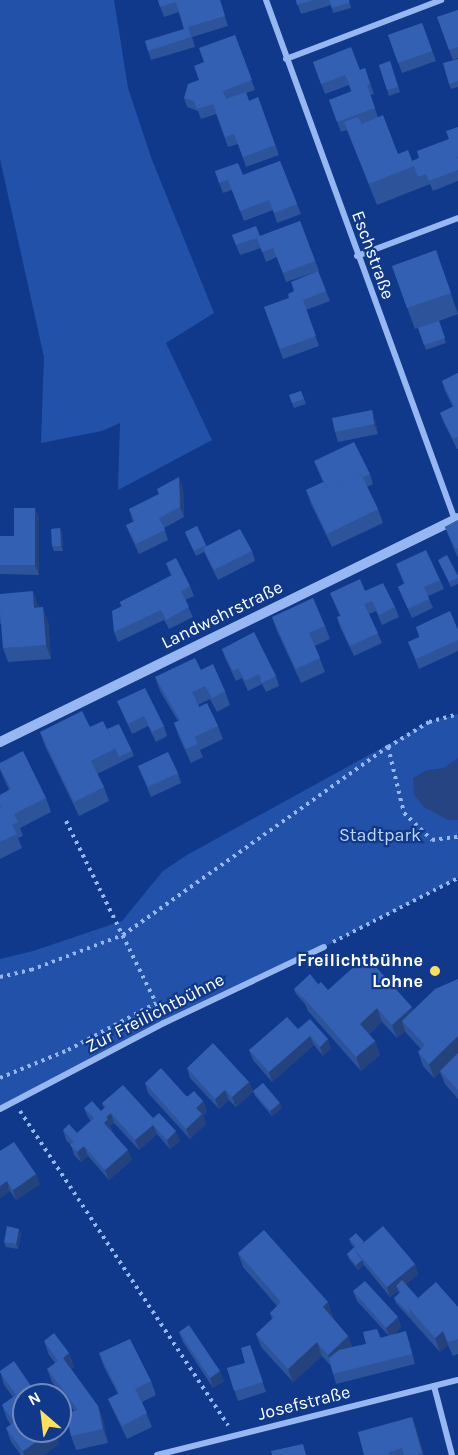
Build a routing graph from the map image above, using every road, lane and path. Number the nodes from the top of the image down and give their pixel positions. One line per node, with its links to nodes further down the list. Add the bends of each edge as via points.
1 (266, 0): 3 (street, Eschstraße)
2 (441, 0): 3 (street)
3 (286, 59): 5 (street, Eschstraße)
4 (458, 218): 5 (street)
5 (357, 256): 6 (street, Eschstraße)
6 (457, 519): 8 (street, Landwehrstraße)
7 (458, 714): 9 (path, via 429,722)
8 (0, 742)
9 (388, 747): 11 (path, via 404,813 432,840); 13 (path)
10 (66, 821): 13 (path)
11 (458, 837)
12 (458, 878): 14 (path)
13 (123, 935): 15 (path, via 31,970); 16 (path)
14 (324, 947): 17 (street, Zur Freilichtbühne)
15 (0, 977)
16 (156, 1003): 17 (path); 18 (path, via 68,1050)
17 (164, 1023): 19 (street, Zur Freilichtbühne)
18 (0, 1078)
19 (14, 1101): 20 (street, Zur Freilichtbühne); 23 (path)
20 (0, 1108)
21 (458, 1380): 22 (street, Josefstraße)
22 (434, 1386): 23 (street, Josefstraße); 25 (street)
23 (235, 1436): 24 (street, Josefstraße)
24 (157, 1455)
25 (452, 1455)

